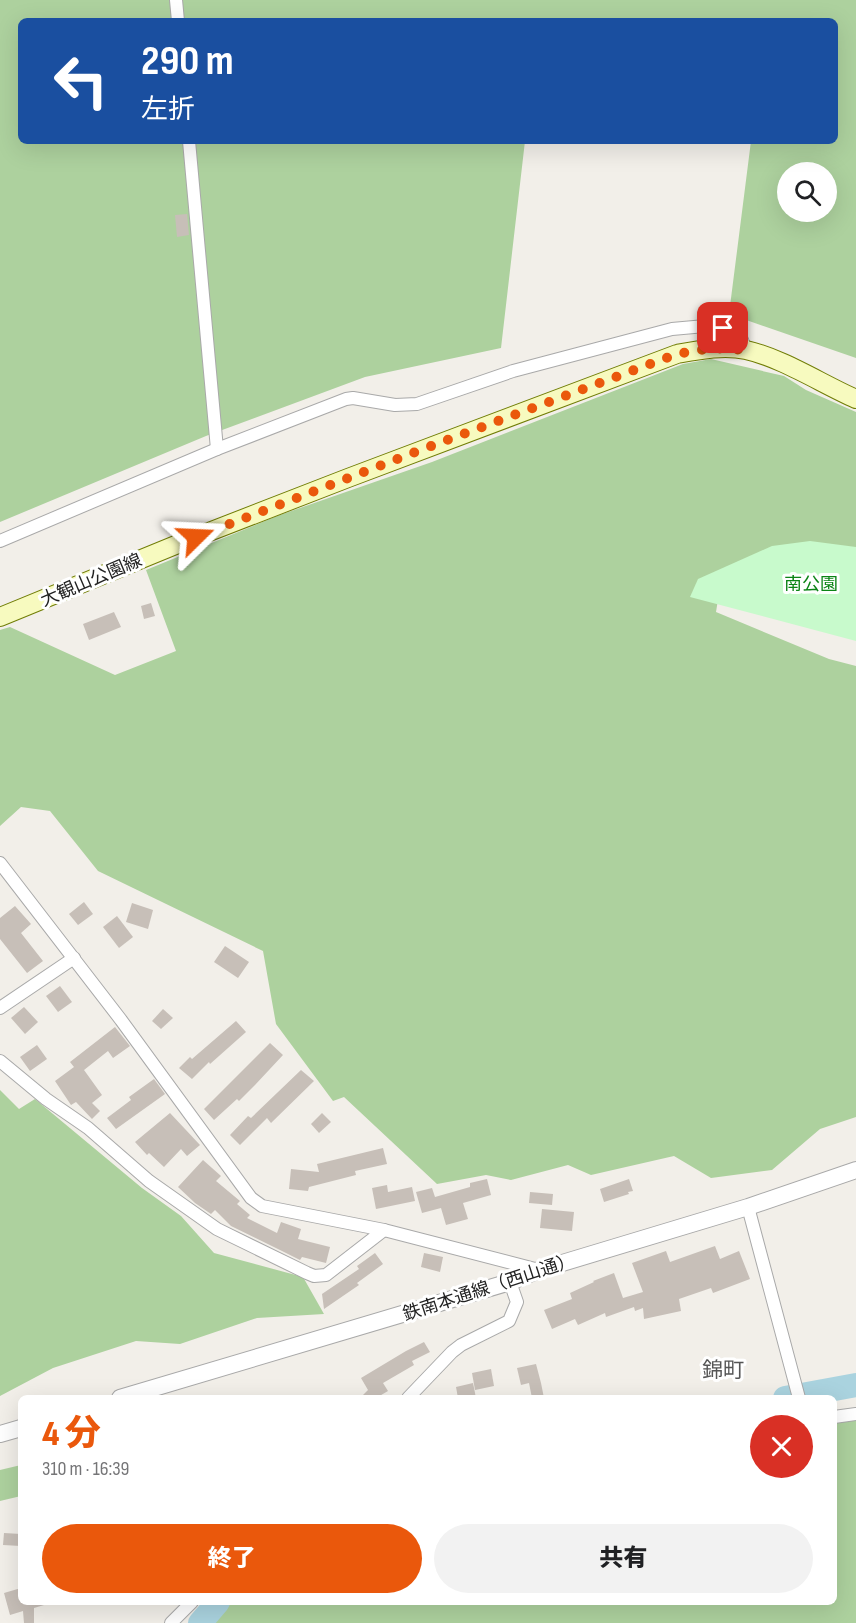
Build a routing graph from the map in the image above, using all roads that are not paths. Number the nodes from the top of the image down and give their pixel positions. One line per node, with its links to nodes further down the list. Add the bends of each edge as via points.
1 (176, 0): 2 (street)
2 (178, 18)
3 (189, 144): 6 (street)
4 (746, 350): 5 (main road, 大観山公園線); 6 (street, via 734,332 723,328 672,329 513,371 417,404 346,399); 8 (main road, 大観山公園線, via 713,348 677,354 178,544)
5 (856, 399)
6 (217, 449): 7 (street)
7 (0, 541)
8 (0, 617)
9 (0, 863): 10 (street)
10 (74, 958): 11 (street); 15 (street, via 251,1198 262,1206)
11 (0, 1008)
12 (0, 1061): 15 (street, via 88,1128 149,1181 217,1229 314,1276 326,1275)
13 (856, 1170): 14 (street, 鉄南本通線（西山通）)
14 (748, 1207): 16 (street, 鉄南本通線（西山通）); 18 (street)
15 (384, 1230): 16 (street)
16 (539, 1270): 17 (street, 鉄南本通線（西山通）)
17 (510, 1282): 19 (street, 鉄南本通線（西山通）); 20 (street, via 517,1302 509,1321 461,1345)
18 (798, 1393)
19 (130, 1395)
20 (411, 1395)
21 (856, 1414): 22 (street)
22 (837, 1417)
23 (18, 1429): 24 (street)
24 (0, 1434)
25 (189, 1605): 26 (street)
26 (171, 1623)

